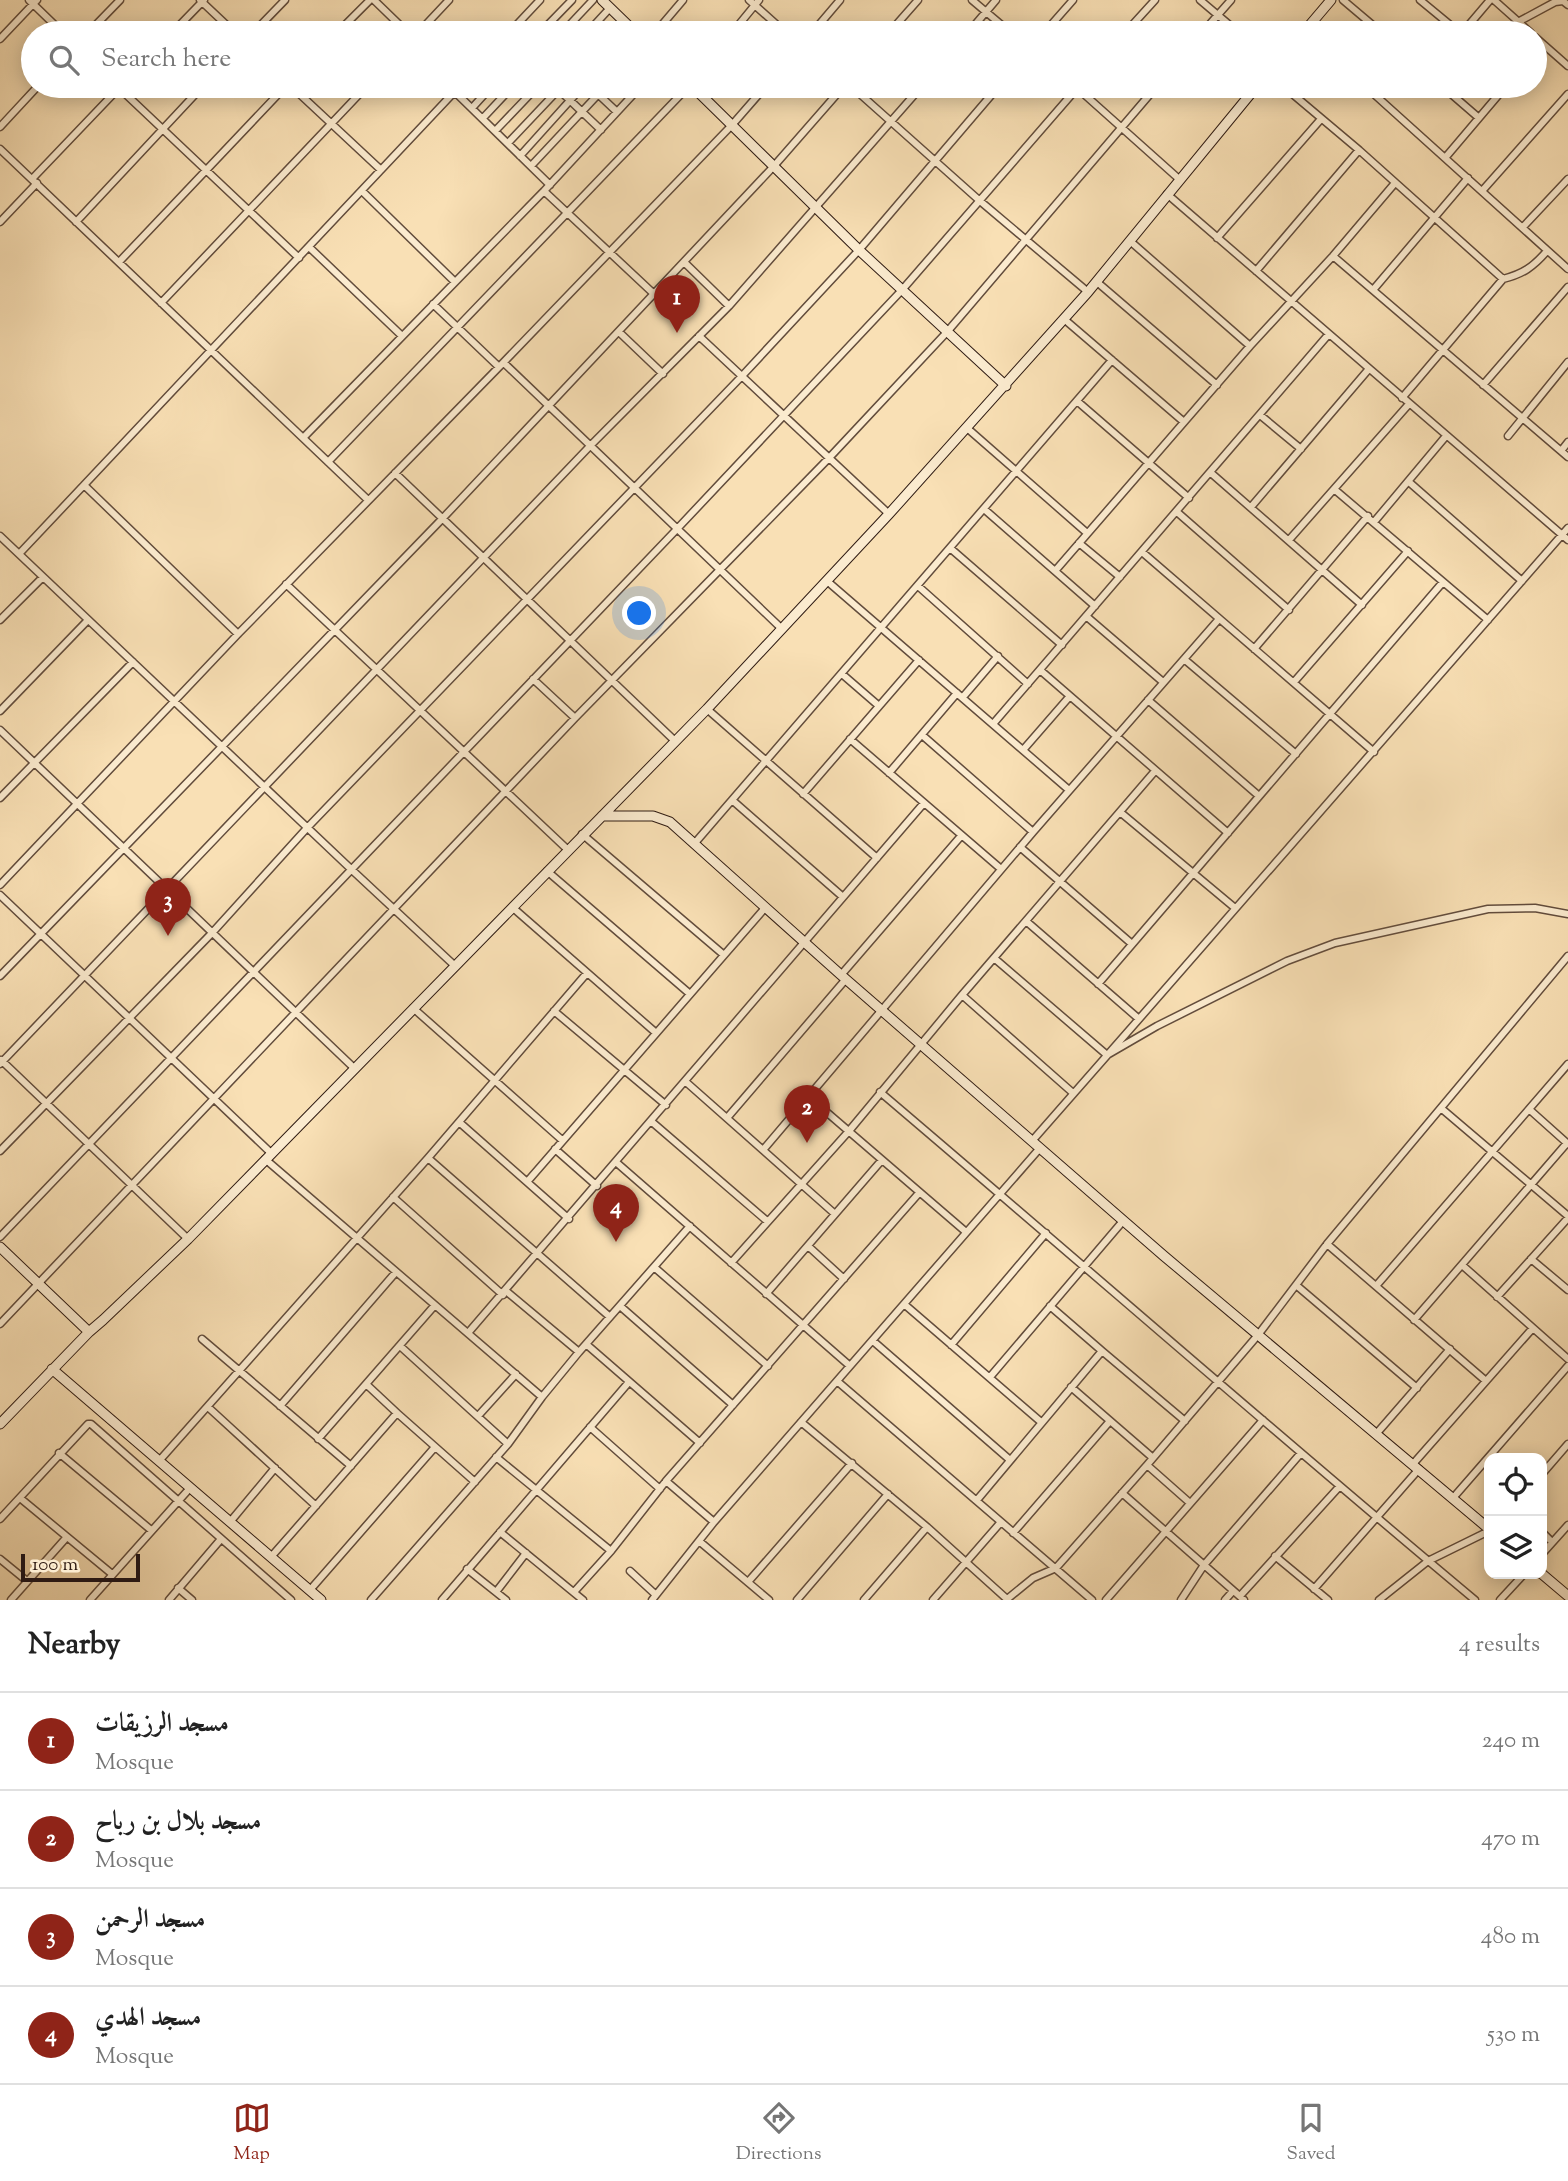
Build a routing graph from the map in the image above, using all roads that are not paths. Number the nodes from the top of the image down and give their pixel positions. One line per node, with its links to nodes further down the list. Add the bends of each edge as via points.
1 (120, 0): 31 (street)
2 (285, 0): 34 (street)
3 (372, 0): 35 (street); 36 (street)
4 (449, 0): 37 (street)
5 (540, 0): 38 (street)
6 (572, 0): 39 (street)
7 (593, 0): 40 (street)
8 (602, 0): 27 (street)
9 (683, 0): 43 (street)
10 (748, 0): 25 (street)
11 (840, 0): 46 (street)
12 (918, 0): 47 (street)
13 (972, 0): 28 (street)
14 (996, 0): 28 (street)
15 (1073, 0): 50 (street)
16 (1154, 0): 51 (street)
17 (1200, 0): 29 (street)
18 (1231, 0): 29 (street)
19 (1331, 0): 54 (street)
20 (1343, 0): 55 (street)
21 (1420, 0): 56 (street)
22 (1492, 0): 57 (street); 58 (street)
23 (33, 1): 30 (street); 60 (street)
24 (202, 1): 32 (street); 33 (street)
25 (757, 3): 44 (street); 45 (street)
26 (1568, 5): 59 (street, via 1555,2)
27 (610, 8): 41 (street); 42 (street)
28 (986, 12): 48 (street); 49 (street)
29 (1218, 15): 52 (street); 53 (street)
30 (52, 21)
31 (100, 21)
32 (183, 21)
33 (223, 21)
34 (265, 21)
35 (350, 21)
36 (395, 21)
37 (429, 21)
38 (520, 21)
39 (552, 21)
40 (573, 21)
41 (598, 21)
42 (623, 21)
43 (665, 21)
44 (742, 21)
45 (774, 21)
46 (822, 21)
47 (900, 21)
48 (978, 21)
49 (997, 21)
50 (1055, 21)
51 (1136, 21)
52 (1213, 21)
53 (1225, 21)
54 (1314, 21)
55 (1367, 21)
56 (1446, 21)
57 (1472, 21)
58 (1517, 21)
59 (1520, 21)
60 (0, 39)
61 (1547, 47): 62 (street)
62 (1568, 66)
63 (1568, 93): 130 (street)
64 (27, 98): 106 (street)
65 (108, 98): 125 (street)
66 (131, 98): 108 (street)
67 (193, 98): 108 (street)
68 (275, 98): 120 (street)
69 (304, 98): 104 (street)
70 (355, 98): 104 (street)
71 (450, 98): 121 (street)
72 (465, 98): 96 (street)
73 (481, 98): 96 (street)
74 (502, 98): 99 (street)
75 (526, 98): 101 (street)
76 (549, 98): 111 (street)
77 (594, 98): 97 (street)
78 (602, 98): 98 (street)
79 (630, 98): 98 (street)
80 (678, 98): 135 (street)
81 (703, 98): 105 (street)
82 (756, 98): 105 (street)
83 (834, 98): 119 (street)
84 (865, 98): 103 (street)
85 (912, 98): 103 (street)
86 (989, 98): 117 (street)
87 (1067, 98): 132 (street)
88 (1090, 98): 107 (street)
89 (1147, 98): 107 (street)
90 (1246, 98): 123 (street)
91 (1297, 98): 102 (street)
92 (1378, 98): 116 (street)
93 (1456, 98): 100 (street)
94 (1496, 98): 100 (street)
95 (570, 100): 97 (street); 115 (street)
96 (472, 108): 99 (street)
97 (582, 111): 109 (street); 118 (street)
98 (617, 112): 109 (street)
99 (483, 118): 110 (street)
100 (1479, 118): 116 (street)
101 (506, 119): 110 (street); 111 (street)
102 (1321, 119): 114 (street); 140 (street)
103 (892, 121): 117 (street); 133 (street)
104 (330, 123): 121 (street); 134 (street)
105 (732, 125): 119 (street); 145 (street)
106 (0, 127)
107 (1121, 128): 123 (street); 141 (street)
108 (163, 129): 120 (street); 138 (street)
109 (601, 130): 127 (street)
110 (495, 131): 112 (street)
111 (519, 131): 112 (street)
112 (508, 143): 115 (street)
113 (0, 149): 125 (street)
114 (1359, 150): 126 (street); 152 (street)
115 (520, 156): 118 (street)
116 (1445, 158): 122 (street)
117 (935, 161): 132 (street); 144 (street)
118 (531, 166): 127 (street)
119 (774, 166): 133 (street); 150 (street)
120 (206, 170): 134 (street); 149 (street)
121 (382, 170): 128 (street)
122 (1468, 178): 130 (street); 136 (street)
123 (1180, 179): 131 (street)
124 (1568, 179): 139 (street)
125 (34, 181): 137 (street); 138 (street)
126 (1395, 183): 136 (street); 147 (street)
127 (550, 185): 129 (street)
128 (362, 191): 143 (street); 154 (street)
129 (544, 191): 135 (street); 154 (street)
130 (1482, 191): 139 (street)
131 (1167, 194): 140 (street); 142 (street)
132 (980, 201): 141 (street); 157 (street)
133 (816, 209): 144 (street); 164 (street)
134 (249, 211): 148 (street); 161 (street)
135 (568, 212): 145 (street); 166 (street)
136 (1434, 219): 153 (street); 158 (street)
137 (0, 222)
138 (76, 222): 149 (street)
139 (1523, 227): 146 (street)
140 (1217, 238): 152 (street)
141 (1025, 240): 159 (street); 168 (street)
142 (1130, 241): 155 (street); 172 (street)
143 (309, 247): 148 (street); 171 (street)
144 (859, 250): 157 (street); 180 (street)
145 (609, 251): 160 (street); 177 (street)
146 (1547, 251): 151 (street); 153 (street, via 1534,267)
147 (1333, 256): 158 (street); 162 (street)
148 (299, 258): 173 (street)
149 (119, 262): 161 (street)
150 (684, 262): 160 (street); 164 (street)
151 (1568, 270)
152 (1256, 271): 162 (street)
153 (1503, 279): 174 (street)
154 (455, 282): 163 (street)
155 (1097, 282): 159 (street); 181 (street)
156 (1568, 287): 182 (street)
157 (902, 290): 168 (street); 189 (street)
158 (1373, 290): 174 (street)
159 (1088, 292): 165 (street)
160 (654, 294): 167 (street)
161 (162, 303): 173 (street)
162 (1290, 303): 169 (street); 172 (street)
163 (433, 304): 166 (street); 171 (street)
164 (729, 306): 170 (street)
165 (1064, 319): 175 (street); 183 (street)
166 (458, 327): 177 (street); 202 (street)
167 (619, 332): 179 (street); 187 (street)
168 (947, 332): 183 (street); 201 (street)
169 (1328, 335): 178 (street); 188 (street)
170 (699, 336): 179 (street); 180 (street)
171 (402, 337): 195 (street)
172 (1250, 346): 181 (street)
173 (212, 351): 195 (street); 208 (street)
174 (1442, 351): 182 (street); 184 (street)
175 (1112, 360): 185 (street); 191 (street)
176 (1568, 362): 190 (street)
177 (502, 365): 187 (street); 205 (street)
178 (1368, 370): 184 (street); 198 (street)
179 (663, 374): 197 (street)
180 (742, 376): 189 (street); 209 (street)
181 (1217, 385): 191 (street)
182 (1483, 385): 190 (street)
183 (1006, 386): 192 (street)
184 (1402, 398): 186 (street)
185 (1077, 401): 203 (street); 204 (street)
186 (1409, 404): 193 (street); 210 (street)
187 (549, 406): 197 (street); 218 (street)
188 (1260, 415): 198 (street); 206 (street)
189 (784, 416): 201 (street); 221 (street)
190 (1522, 418): 194 (street); 199 (street)
191 (1184, 422): 203 (street)
192 (967, 428): 204 (street); 216 (street)
193 (1446, 436): 207 (street); 224 (street)
194 (1508, 436)
195 (303, 438): 202 (street)
196 (1568, 442): 199 (street)
197 (590, 446): 209 (street); 231 (street)
198 (1301, 449): 213 (street)
199 (1560, 451): 200 (street)
200 (1568, 457)
201 (829, 458): 216 (street); 232 (street)
202 (328, 462): 212 (street)
203 (1149, 463): 211 (street); 222 (street)
204 (1017, 471): 214 (street); 222 (street)
205 (395, 473): 212 (street); 218 (street)
206 (1212, 473): 211 (street); 213 (street)
207 (1409, 482): 219 (street); 238 (street)
208 (84, 485): 230 (street); 254 (street)
209 (634, 487): 221 (street); 242 (street)
210 (1334, 489): 217 (street); 225 (street)
211 (1189, 498): 215 (street)
212 (368, 500): 240 (street)
213 (1251, 507): 225 (street)
214 (984, 509): 227 (street); 234 (street)
215 (1177, 512): 229 (street); 245 (street)
216 (890, 514): 237 (street)
217 (1368, 516): 219 (street); 233 (street)
218 (442, 520): 231 (street); 253 (street)
219 (1374, 522): 228 (street)
220 (1568, 528): 224 (street)
221 (677, 529): 232 (street); 255 (street)
222 (1087, 533): 226 (street)
223 (0, 536): 230 (street)
224 (1565, 538): 238 (street)
225 (1289, 540): 233 (street)
226 (1079, 543): 234 (street); 236 (street)
227 (950, 548): 241 (street); 256 (street)
228 (1408, 551): 239 (street); 243 (street)
229 (1142, 552): 236 (street); 247 (street)
230 (19, 554): 235 (street)
231 (483, 558): 242 (street); 262 (street)
232 (720, 570): 252 (street); 266 (street)
233 (1323, 570): 243 (street); 245 (street)
234 (1055, 571): 244 (street)
235 (43, 577): 248 (street); 249 (street)
236 (1120, 578): 244 (street)
237 (827, 581): 251 (street); 252 (street)
238 (1522, 581): 250 (street)
239 (1444, 582): 250 (street); 278 (street)
240 (286, 584): 253 (street); 254 (street)
241 (918, 586): 251 (street); 258 (street)
242 (527, 600): 255 (street); 277 (street)
243 (1363, 605): 268 (street)
244 (1095, 606): 246 (street)
245 (1289, 610): 257 (street)
246 (1086, 616): 256 (street); 267 (street)
247 (1219, 619): 257 (street); 259 (street)
248 (0, 620)
249 (88, 620): 261 (street); 276 (street)
250 (1488, 620): 289 (street)
251 (882, 628): 260 (street); 264 (street)
252 (782, 629): 275 (street)
253 (335, 630): 262 (street); 286 (street)
254 (238, 634): 273 (street)
255 (569, 641): 265 (street); 266 (street)
256 (1062, 645): 263 (street)
257 (1254, 649): 268 (street)
258 (998, 656): 269 (street); 270 (street)
259 (1184, 659): 267 (street); 290 (street)
260 (919, 660): 270 (street); 274 (street)
261 (133, 662): 273 (street); 292 (street)
262 (376, 670): 277 (street); 295 (street)
263 (1040, 670): 269 (street); 271 (street)
264 (842, 674): 274 (street); 291 (street)
265 (533, 679): 279 (street); 288 (street)
266 (612, 681): 279 (street); 285 (street)
267 (1163, 682): 272 (street)
268 (1294, 682): 278 (street)
269 (1028, 684): 280 (street)
270 (960, 695): 280 (street); 282 (street)
271 (1070, 696): 283 (street); 287 (street)
272 (1148, 700): 283 (street); 299 (street)
273 (175, 701): 286 (street); 302 (street)
274 (879, 706): 284 (street)
275 (707, 709): 285 (street); 291 (street)
276 (0, 711)
277 (419, 711): 288 (street); 306 (street)
278 (1331, 714): 289 (street); 290 (street)
279 (575, 718): 297 (street)
280 (993, 724): 287 (street)
281 (0, 730): 292 (street)
282 (922, 735): 294 (street); 307 (street)
283 (1115, 736): 293 (street); 296 (street)
284 (850, 739): 294 (street); 298 (street)
285 (675, 741): 305 (street)
286 (223, 746): 295 (street); 312 (street)
287 (1023, 750): 296 (street)
288 (463, 752): 297 (street); 317 (street)
289 (1374, 752): 327 (street)
290 (1296, 754): 299 (street)
291 (766, 761): 298 (street); 301 (street)
292 (34, 762): 300 (street); 302 (street)
293 (1155, 772): 304 (street); 308 (street)
294 (889, 773): 303 (street)
295 (264, 787): 306 (street); 322 (street)
296 (1069, 790): 307 (street)
297 (505, 792): 314 (street); 328 (street)
298 (803, 794): 315 (street)
299 (1259, 796): 308 (street)
300 (0, 798)
301 (732, 800): 311 (street); 324 (street)
302 (78, 803): 312 (street); 321 (street)
303 (924, 803): 310 (street); 315 (street)
304 (1120, 813): 319 (street); 320 (street)
305 (602, 816): 309 (street); 311 (street, via 663,818)
306 (307, 828): 317 (street); 332 (street)
307 (1033, 832): 313 (street)
308 (1228, 833): 319 (street)
309 (582, 834): 314 (street); 335 (street)
310 (961, 836): 316 (street); 343 (street)
311 (694, 844): 326 (street)
312 (124, 847): 322 (street); 331 (street)
313 (1020, 847): 316 (street); 320 (street)
314 (568, 850): 318 (street)
315 (877, 858): 324 (street)
316 (1001, 869): 349 (street)
317 (352, 870): 328 (street); 339 (street)
318 (547, 870): 325 (street); 345 (street)
319 (1193, 873): 327 (street); 334 (street)
320 (1060, 881): 330 (street); 334 (street)
321 (0, 885)
322 (166, 888): 332 (street); 341 (street)
323 (0, 895): 331 (street)
324 (843, 897): 333 (street)
325 (512, 907): 338 (street); 340 (street)
326 (765, 908): 333 (street); 335 (street)
327 (1235, 908): 352 (street)
328 (394, 910): 338 (street); 350 (street)
329 (1568, 914): 355 (street, via 1535,908 1488,909 1335,943 1287,961)
330 (1026, 921): 337 (street); 344 (street)
331 (40, 933): 341 (street); 342 (street)
332 (212, 933): 339 (street); 351 (street)
333 (805, 943): 343 (street); 364 (street)
334 (1132, 944): 344 (street)
335 (724, 955): 345 (street)
336 (1568, 956): 371 (street)
337 (994, 958): 346 (street); 355 (street)
338 (454, 965): 347 (street)
339 (254, 972): 350 (street); 356 (street)
340 (587, 973): 348 (street); 353 (street)
341 (84, 975): 351 (street); 357 (street)
342 (0, 976)
343 (843, 977): 349 (street); 373 (street)
344 (1098, 984): 352 (street)
345 (690, 994): 353 (street)
346 (962, 995): 354 (street); 366 (street)
347 (413, 1008): 359 (street); 363 (street)
348 (554, 1011): 360 (street); 363 (street)
349 (883, 1011): 354 (street); 367 (street)
350 (296, 1012): 359 (street); 368 (street)
351 (130, 1018): 356 (street); 369 (street)
352 (1139, 1019): 355 (street)
353 (655, 1032): 360 (street)
354 (922, 1045): 365 (street); 380 (street)
355 (1107, 1055): 366 (street)
356 (172, 1057): 368 (street); 378 (street)
357 (1, 1061): 369 (street)
358 (1568, 1064): 361 (street)
359 (354, 1068): 385 (street)
360 (624, 1069): 370 (street); 377 (street)
361 (1561, 1073): 362 (street); 372 (street)
362 (1568, 1079)
363 (495, 1081): 374 (street); 377 (street)
364 (686, 1082): 370 (street); 373 (street)
365 (880, 1092): 376 (street); 395 (street)
366 (1073, 1093): 380 (street)
367 (809, 1097): 376 (street); 382 (street)
368 (214, 1098): 385 (street); 390 (street)
369 (46, 1102): 378 (street); 383 (street)
370 (666, 1105): 375 (street)
371 (1442, 1109): 384 (street); 408 (street)
372 (1530, 1110): 379 (street); 384 (street)
373 (727, 1118): 382 (street)
374 (459, 1122): 386 (street); 389 (street)
375 (652, 1122): 388 (street); 401 (street)
376 (849, 1131): 387 (street); 392 (street)
377 (562, 1140): 381 (street)
378 (89, 1143): 390 (street); 405 (street)
379 (1568, 1143): 393 (street)
380 (1036, 1145): 395 (street); 400 (street)
381 (555, 1149): 389 (street); 391 (street)
382 (763, 1150): 392 (street)
383 (0, 1151)
384 (1492, 1153): 393 (street); 421 (street)
385 (268, 1156): 406 (street); 407 (street)
386 (428, 1158): 396 (street); 411 (street)
387 (881, 1161): 394 (street); 397 (street)
388 (617, 1163): 391 (street); 402 (street)
389 (527, 1182): 399 (street)
390 (131, 1184): 406 (street); 419 (street)
391 (597, 1185): 399 (street)
392 (802, 1185): 397 (street); 401 (street)
393 (1530, 1186): 398 (street); 415 (street)
394 (919, 1193): 403 (street); 418 (street)
395 (1000, 1194): 403 (street); 404 (street)
396 (393, 1198): 407 (street); 423 (street)
397 (835, 1214): 410 (street)
398 (1568, 1217): 412 (street)
399 (569, 1219): 411 (street)
400 (1123, 1220): 414 (street); 437 (street)
401 (767, 1221): 413 (street)
402 (690, 1226): 413 (street); 416 (street)
403 (966, 1233): 426 (street)
404 (1046, 1233): 414 (street); 441 (street)
405 (0, 1237)
406 (188, 1239): 435 (street)
407 (357, 1239): 417 (street); 451 (street)
408 (1327, 1244): 420 (street); 421 (street)
409 (0, 1247): 419 (street)
410 (808, 1247): 418 (street); 424 (street)
411 (537, 1255): 423 (street); 430 (street)
412 (1531, 1259): 422 (street); 425 (street)
413 (731, 1263): 424 (street)
414 (1084, 1265): 429 (street); 455 (street)
415 (1462, 1265): 425 (street); 431 (street)
416 (654, 1267): 428 (street); 447 (street)
417 (396, 1272): 427 (street); 463 (street)
418 (844, 1279): 433 (street)
419 (38, 1283): 432 (street); 435 (street)
420 (1296, 1284): 437 (street); 460 (street)
421 (1376, 1286): 431 (street)
422 (1568, 1290)
423 (505, 1293): 436 (street); 445 (street)
424 (766, 1294): 433 (street)
425 (1497, 1297): 434 (street)
426 (904, 1304): 439 (street); 441 (street)
427 (435, 1305): 436 (street); 442 (street)
428 (620, 1306): 430 (street); 462 (street)
429 (1050, 1306): 444 (street); 453 (street)
430 (610, 1317): 440 (street)
431 (1414, 1320): 443 (street)
432 (0, 1324)
433 (803, 1326): 447 (street); 448 (street)
434 (1532, 1329): 446 (street); 456 (street)
435 (89, 1332): 450 (street)
436 (468, 1333): 452 (street)
437 (1258, 1335): 455 (street); 474 (street)
438 (202, 1339): 451 (street)
439 (873, 1340): 448 (street); 484 (street)
440 (586, 1345): 445 (street); 457 (street)
441 (951, 1345): 453 (street)
442 (400, 1346): 458 (street); 466 (street)
443 (1450, 1349): 456 (street); 460 (street)
444 (1102, 1351): 459 (street); 469 (street)
445 (579, 1352): 461 (street)
446 (1568, 1359)
447 (768, 1366): 462 (street)
448 (850, 1366): 454 (street)
449 (1568, 1366): 501 (street)
450 (52, 1369): 472 (street); 485 (street)
451 (240, 1371): 463 (street); 464 (street)
452 (516, 1374): 461 (street); 466 (street)
453 (990, 1377): 471 (street)
454 (837, 1381): 470 (street); 502 (street)
455 (1219, 1381): 467 (street); 469 (street)
456 (1486, 1381): 489 (street)
457 (629, 1382): 473 (street); 476 (street)
458 (366, 1384): 465 (street); 475 (street)
459 (1071, 1387): 468 (street); 471 (street)
460 (1417, 1388): 474 (street)
461 (542, 1397): 477 (street)
462 (733, 1405): 476 (street)
463 (279, 1406): 475 (street)
464 (209, 1408): 485 (street); 490 (street)
465 (397, 1413): 479 (street); 488 (street)
466 (478, 1416): 477 (street)
467 (1263, 1420): 481 (street); 504 (street)
468 (1110, 1421): 483 (street); 516 (street)
469 (1185, 1421): 483 (street)
470 (801, 1422): 486 (street); 509 (street)
471 (1041, 1422): 484 (street)
472 (0, 1424)
473 (590, 1427): 496 (street); 497 (street)
474 (1377, 1433): 489 (street)
475 (318, 1439): 488 (street)
476 (700, 1443): 492 (street)
477 (508, 1444): 482 (street)
478 (1568, 1444): 491 (street)
479 (435, 1447): 493 (street); 543 (street)
480 (59, 1453): 500 (street); 503 (street, via 91,1424); 514 (street)
481 (1301, 1453): 494 (street); 532 (street)
482 (496, 1457): 493 (street); 497 (street)
483 (1153, 1458): 487 (street)
484 (1010, 1460): 502 (street)
485 (159, 1461): 495 (street)
486 (852, 1463): 499 (street); 540 (street)
487 (1147, 1465): 498 (street); 504 (street)
488 (351, 1466): 505 (street)
489 (1416, 1466): 501 (street); 506 (street)
490 (275, 1468): 505 (street); 508 (street)
491 (1547, 1468)
492 (666, 1481): 496 (street); 509 (street)
493 (475, 1482): 555 (street)
494 (1339, 1487): 506 (street); 527 (street)
495 (190, 1488): 503 (street); 508 (street)
496 (660, 1489): 525 (street)
497 (536, 1490): 515 (street); 525 (street)
498 (1122, 1493): 517 (street); 533 (street)
499 (888, 1494): 513 (street); 560 (street)
500 (20, 1498): 507 (street); 520 (street)
501 (1453, 1498): 512 (street)
502 (977, 1500): 510 (street)
503 (178, 1501): 514 (street); 521 (street)
504 (1190, 1503): 517 (street)
505 (316, 1506): 528 (street)
506 (1376, 1518): 530 (street); 542 (street)
507 (0, 1519)
508 (230, 1521): 528 (street)
509 (714, 1522): 522 (street)
510 (1001, 1522): 516 (street); 531 (street)
511 (1568, 1525): 523 (street)
512 (1484, 1526)
513 (927, 1527): 531 (street); 561 (street)
514 (151, 1530): 536 (street)
515 (500, 1532): 526 (street); 534 (street)
516 (1013, 1532): 533 (street)
517 (1166, 1532): 532 (street); 565 (street)
518 (1484, 1533): 530 (street)
519 (1547, 1537): 523 (street)
520 (66, 1538): 536 (street); 539 (street)
521 (221, 1539): 541 (street); 553 (street)
522 (698, 1541): 540 (street); 547 (street)
523 (1552, 1542): 524 (street)
524 (1547, 1548)
525 (611, 1551): 545 (street)
526 (526, 1553): 544 (street); 545 (street)
527 (1275, 1556): 542 (street); 546 (street)
528 (271, 1557): 543 (street)
529 (0, 1559): 539 (street)
530 (1428, 1561): 569 (street); 570 (street)
531 (965, 1562): 562 (street); 563 (street)
532 (1204, 1565): 546 (street); 566 (street)
533 (1056, 1568): 563 (street, via 1033,1578); 564 (street)
534 (467, 1569): 544 (street); 556 (street)
535 (630, 1571): 547 (street)
536 (112, 1574): 550 (street)
537 (1519, 1579): 571 (street)
538 (1547, 1579): 548 (street)
539 (27, 1581): 549 (street)
540 (748, 1582): 559 (street)
541 (178, 1588): 551 (street); 552 (street)
542 (1314, 1589): 568 (street)
543 (310, 1590): 554 (street)
544 (496, 1592): 557 (street)
545 (574, 1592): 558 (street)
546 (1239, 1596): 567 (street)
547 (654, 1597)
548 (1568, 1598)
549 (11, 1600)
550 (90, 1600)
551 (169, 1600)
552 (192, 1600)
553 (290, 1600)
554 (321, 1600)
555 (371, 1600)
556 (442, 1600)
557 (506, 1600)
558 (583, 1600)
559 (769, 1600)
560 (797, 1600)
561 (864, 1600)
562 (933, 1600)
563 (1007, 1600)
564 (1092, 1600)
565 (1106, 1600)
566 (1181, 1600)
567 (1225, 1600)
568 (1328, 1600)
569 (1379, 1600)
570 (1475, 1600)
571 (1500, 1600)

